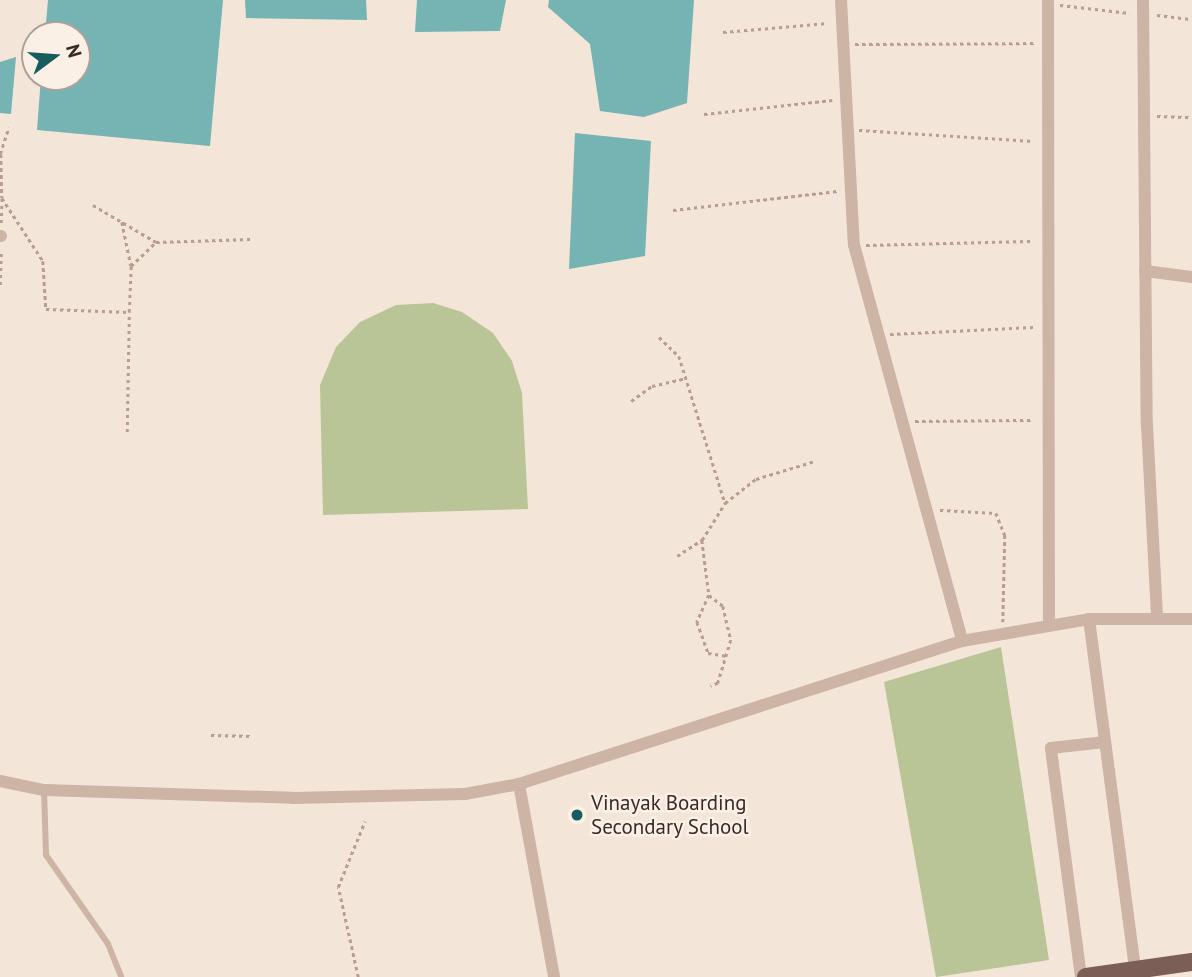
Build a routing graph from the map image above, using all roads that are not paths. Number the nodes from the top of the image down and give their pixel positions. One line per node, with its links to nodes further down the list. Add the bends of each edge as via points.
1 (841, 0): 10 (street, via 854,245)
2 (1143, 0): 4 (street)
3 (1048, 2): 9 (street)
4 (1145, 271): 5 (street); 6 (street)
5 (1192, 277)
6 (1157, 617): 7 (street); 8 (street)
7 (1089, 619): 9 (street); 11 (street)
8 (1192, 619)
9 (1049, 624): 10 (street)
10 (962, 641): 13 (street)
11 (1105, 741): 16 (street); 19 (street, via 1051,748)
12 (0, 781): 14 (street)
13 (519, 784): 14 (street, via 404,798); 18 (street)
14 (44, 790): 17 (lane, via 46,855 108,944)
15 (1192, 962): 16 (main road)
16 (1135, 971): 20 (main road)
17 (121, 977)
18 (554, 977)
19 (1081, 977)
20 (1086, 977)

